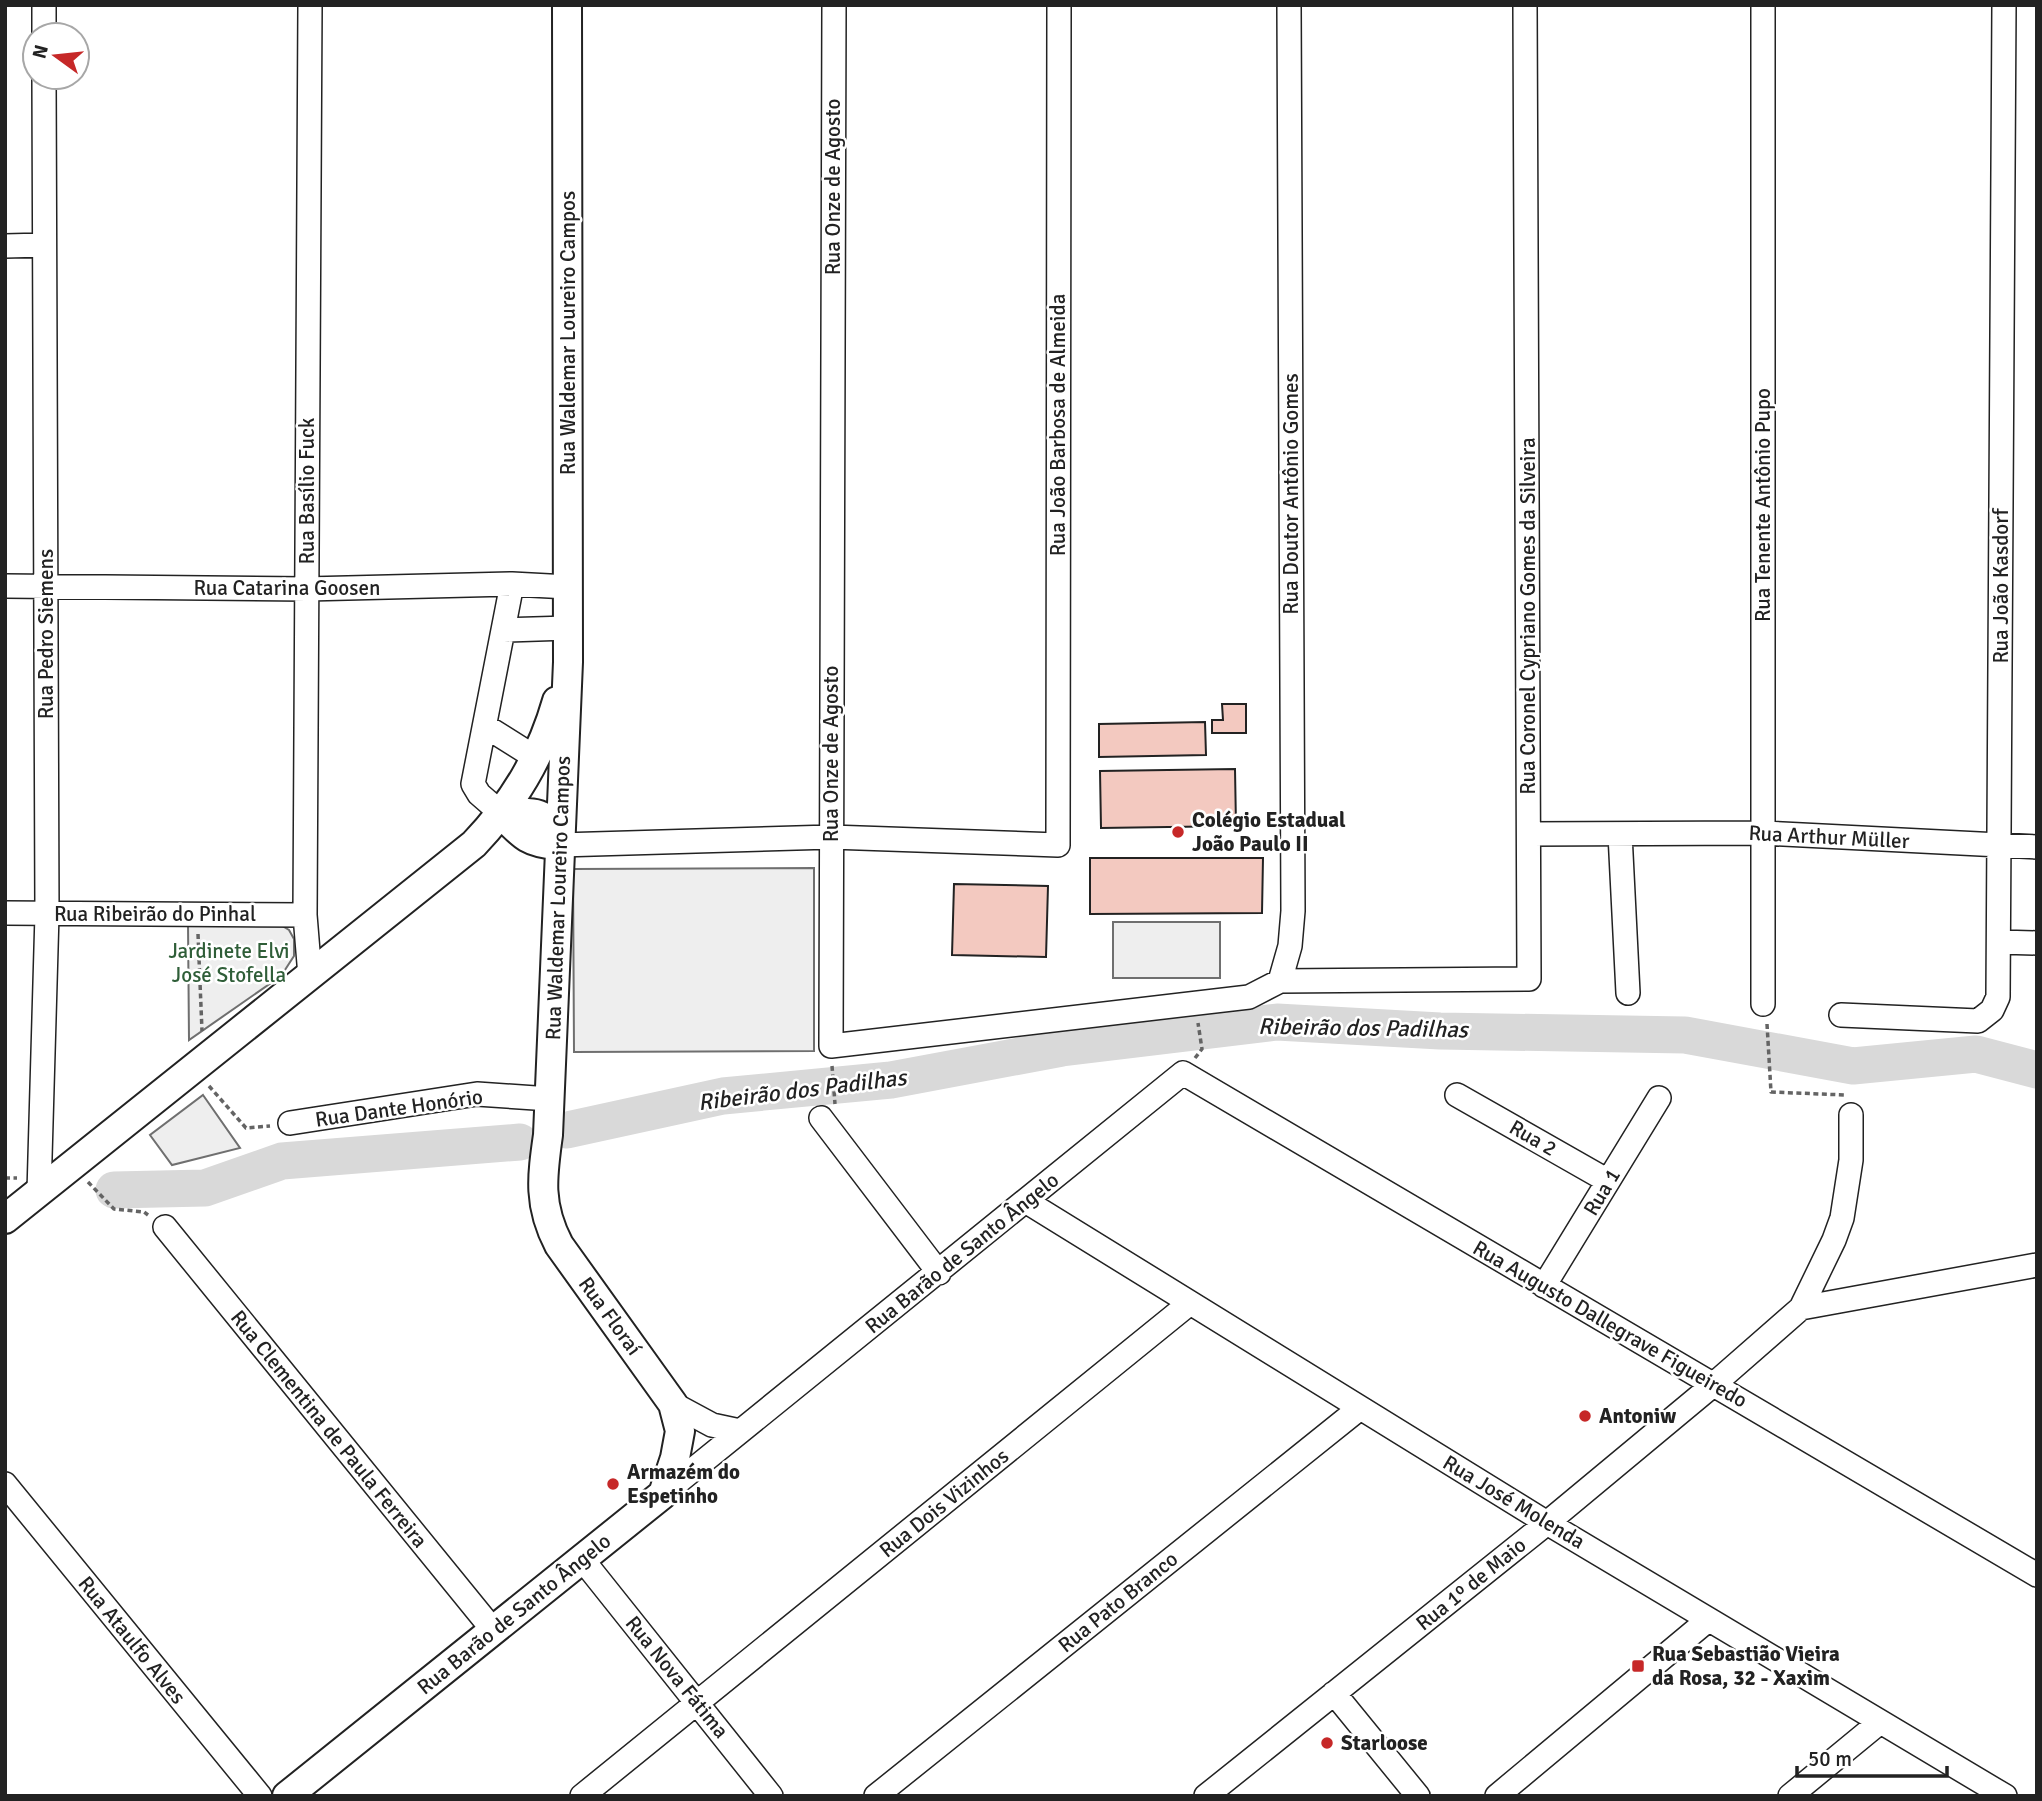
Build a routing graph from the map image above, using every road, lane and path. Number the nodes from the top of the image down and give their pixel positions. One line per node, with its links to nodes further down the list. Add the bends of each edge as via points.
1 (310, 5): 16 (street, Rua Basílio Fuck)
2 (568, 5): 15 (main road, Rua Waldemar Loureiro Campos)
3 (834, 5): 26 (street, Rua Onze de Agosto)
4 (1059, 5): 26 (street, Rua João Barbosa de Almeida, via 1058,845)
5 (1289, 5): 37 (street, Rua Doutor Antônio Gomes, via 1293,911)
6 (1525, 5): 24 (street, Rua Coronel Cypriano Gomes da Silveira)
7 (1763, 5): 23 (street, Rua Tenente Antônio Pupo)
8 (2004, 5): 28 (street, Rua João Kasdorf)
9 (44, 91): 10 (street, Rua Pedro Siemens)
10 (44, 245): 11 (street); 14 (street, Rua Pedro Siemens)
11 (5, 246)
12 (512, 584): 15 (street, Rua Catarina Goosen); 16 (street, Rua Catarina Goosen); 18 (street)
13 (5, 586): 14 (street, Rua Catarina Goosen)
14 (45, 586): 16 (street, Rua Catarina Goosen); 31 (street, Rua Pedro Siemens)
15 (568, 587): 17 (main road, Rua Waldemar Loureiro Campos)
16 (307, 589): 33 (street, Rua Basílio Fuck)
17 (568, 628): 18 (street); 19 (main road, Rua Waldemar Loureiro Campos)
18 (504, 630): 20 (street)
19 (568, 662): 21 (main road, Rua Waldemar Loureiro Campos); 27 (main road, Rua Waldemar Loureiro Campos)
20 (485, 726): 21 (street); 22 (street, via 473,783)
21 (536, 758): 22 (main road, Rua Waldemar Loureiro Campos)
22 (502, 814): 27 (main road, via 534,843); 36 (main road, Rua Waldemar Loureiro Campos, via 454,861)
23 (1763, 833): 25 (street, Rua Arthur Müller); 28 (street, Rua Arthur Müller); 39 (street, Rua Tenente Antônio Pupo)
24 (1529, 834): 25 (street, Rua Arthur Müller); 37 (street, Rua Coronel Cypriano Gomes da Silveira, via 1529,979)
25 (1620, 834): 38 (street)
26 (831, 837): 27 (street); 37 (street, Rua Onze de Agosto, via 831,1046 1249,997)
27 (560, 845): 48 (main road, Rua Waldemar Loureiro Campos)
28 (1999, 845): 29 (street, Rua Arthur Müller); 34 (street, Rua João Kasdorf)
29 (2037, 847)
30 (5, 914): 31 (street, Rua Ribeirão do Pinhal)
31 (47, 914): 32 (street, Rua Ribeirão do Pinhal); 55 (street, Rua Pedro Siemens)
32 (197, 915): 33 (street, Rua Ribeirão do Pinhal); 44 (path)
33 (305, 915): 36 (street, Rua Basílio Fuck)
34 (1999, 942): 35 (street); 40 (street, Rua João Kasdorf, via 1998,997 1992,1010 1978,1021)
35 (2037, 943)
36 (310, 976): 44 (main road, Rua Waldemar Loureiro Campos)
37 (1280, 981)
38 (1628, 993)
39 (1765, 1013): 49 (path, via 1771,1092 1843,1093 1852,1101)
40 (1841, 1015)
41 (1197, 1016): 42 (path)
42 (1202, 1049)
43 (831, 1058): 50 (path)
44 (199, 1065): 51 (path, via 246,1128); 53 (main road, Rua Waldemar Loureiro Campos)
45 (1183, 1073): 56 (street, Rua Barão de Santo Ângelo); 63 (street, Rua Augusto Dallegrave Figueiredo)
46 (1457, 1095): 54 (street, Rua 2)
47 (1659, 1098): 54 (street, Rua 1)
48 (550, 1100): 51 (street, Rua Dante Honório, via 477,1094); 52 (main road, Rua Waldemar Loureiro Campos)
49 (1851, 1115): 65 (street, Rua 1º de Maio, via 1851,1160 1842,1218)
50 (829, 1117): 61 (street)
51 (290, 1123)
52 (548, 1135): 67 (main road, Rua Floraí, via 542,1185 552,1231)
53 (72, 1166): 55 (main road, Rua Waldemar Loureiro Campos); 58 (path, via 114,1209 144,1212)
54 (1608, 1181): 63 (street, Rua 1)
55 (38, 1192): 57 (main road, Rua Waldemar Loureiro Campos)
56 (1027, 1202): 61 (street, Rua Barão de Santo Ângelo); 64 (street, Rua José Molenda)
57 (5, 1219)
58 (165, 1227): 76 (street, Rua Clementina de Paula Ferreira)
59 (2037, 1265): 60 (street)
60 (2013, 1269): 62 (street); 65 (street)
61 (939, 1273): 69 (street, Rua Barão de Santo Ângelo)
62 (2037, 1283)
63 (1544, 1286): 66 (street, Rua Augusto Dallegrave Figueiredo)
64 (1190, 1303): 68 (street, Rua José Molenda); 78 (street, Rua Dois Vizinhos)
65 (1801, 1308): 66 (street, Rua 1º de Maio)
66 (1713, 1385): 72 (street, Rua 1º de Maio); 74 (street, Rua Augusto Dallegrave Figueiredo)
67 (673, 1404): 69 (street, via 712,1425); 71 (main road, Rua Floraí, via 680,1432)
68 (1360, 1408): 72 (street, Rua José Molenda); 84 (street, Rua Pato Branco)
69 (740, 1431): 71 (street, Rua Barão de Santo Ângelo)
70 (5, 1484): 80 (street, Rua Ataulfo Alves)
71 (663, 1494): 73 (main road, Rua Barão de Santo Ângelo)
72 (1547, 1523): 75 (street, Rua José Molenda); 77 (street, Rua 1º de Maio)
73 (582, 1559): 76 (main road, Rua Barão de Santo Ângelo); 78 (street, Rua Nova Fátima)
74 (2037, 1575)
75 (1708, 1620): 79 (street, Rua José Molenda); 87 (street)
76 (493, 1630): 81 (main road, Rua Barão de Santo Ângelo)
77 (1334, 1693): 85 (street, Rua 1º de Maio); 86 (street)
78 (697, 1703): 82 (street, Rua Dois Vizinhos); 83 (street, Rua Nova Fátima)
79 (1880, 1722): 88 (street); 89 (street, Rua José Molenda)
80 (260, 1796)
81 (287, 1796)
82 (582, 1796)
83 (771, 1796)
84 (876, 1796)
85 (1206, 1796)
86 (1418, 1796)
87 (1497, 1796)
88 (1790, 1796)
89 (2005, 1796)

